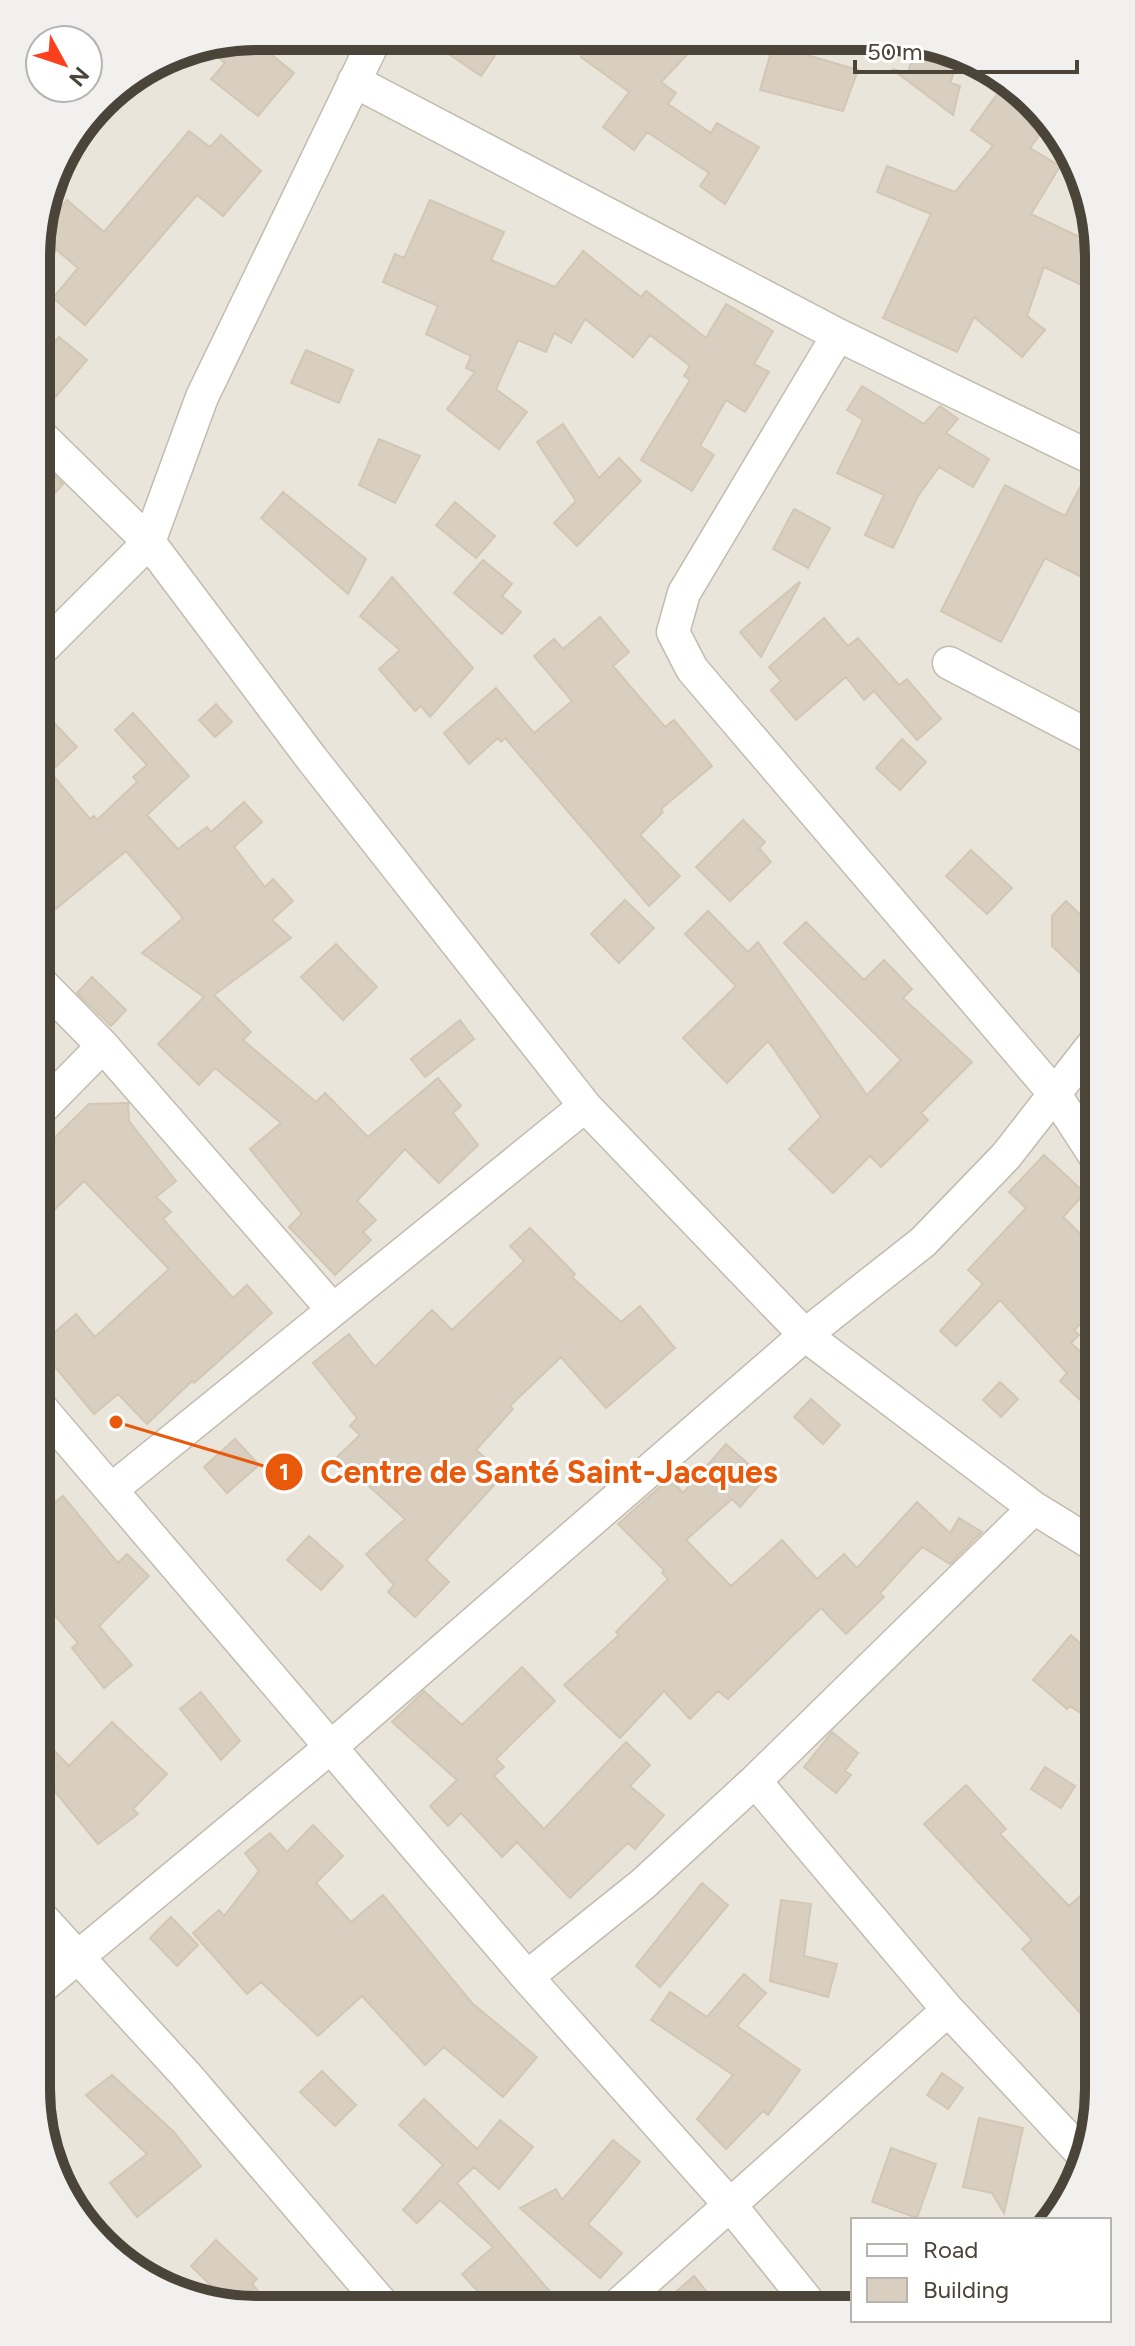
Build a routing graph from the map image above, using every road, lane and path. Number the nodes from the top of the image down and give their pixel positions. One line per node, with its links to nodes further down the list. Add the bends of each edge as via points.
1 (370, 50): 2 (street)
2 (354, 81): 3 (street); 6 (street, via 202,397)
3 (838, 335): 5 (street); 13 (street, via 684,593 673,632 692,669)
4 (50, 445): 6 (street)
5 (1085, 455)
6 (149, 542): 7 (street); 15 (street)
7 (50, 641)
8 (949, 663): 9 (street)
9 (1085, 734)
10 (50, 992): 11 (street)
11 (103, 1046): 14 (street); 17 (street)
12 (1085, 1054): 13 (street)
13 (1054, 1093): 16 (street); 18 (street, via 1006,1156 923,1242)
14 (50, 1100)
15 (585, 1106): 17 (street); 18 (street)
16 (1085, 1141)
17 (333, 1310): 20 (street)
18 (805, 1335): 21 (street); 23 (street)
19 (50, 1419): 20 (street)
20 (111, 1490): 23 (street)
21 (1034, 1508): 22 (street); 24 (street)
22 (1085, 1539)
23 (332, 1746): 26 (street); 27 (street)
24 (755, 1781): 27 (street, via 643,1884); 29 (street)
25 (50, 1927): 26 (street)
26 (79, 1958): 28 (street); 32 (street)
27 (527, 1977): 31 (street)
28 (50, 1981)
29 (948, 2010): 30 (street); 31 (street)
30 (1076, 2148)
31 (731, 2206): 33 (street); 34 (street)
32 (375, 2296)
33 (628, 2296)
34 (803, 2296)

